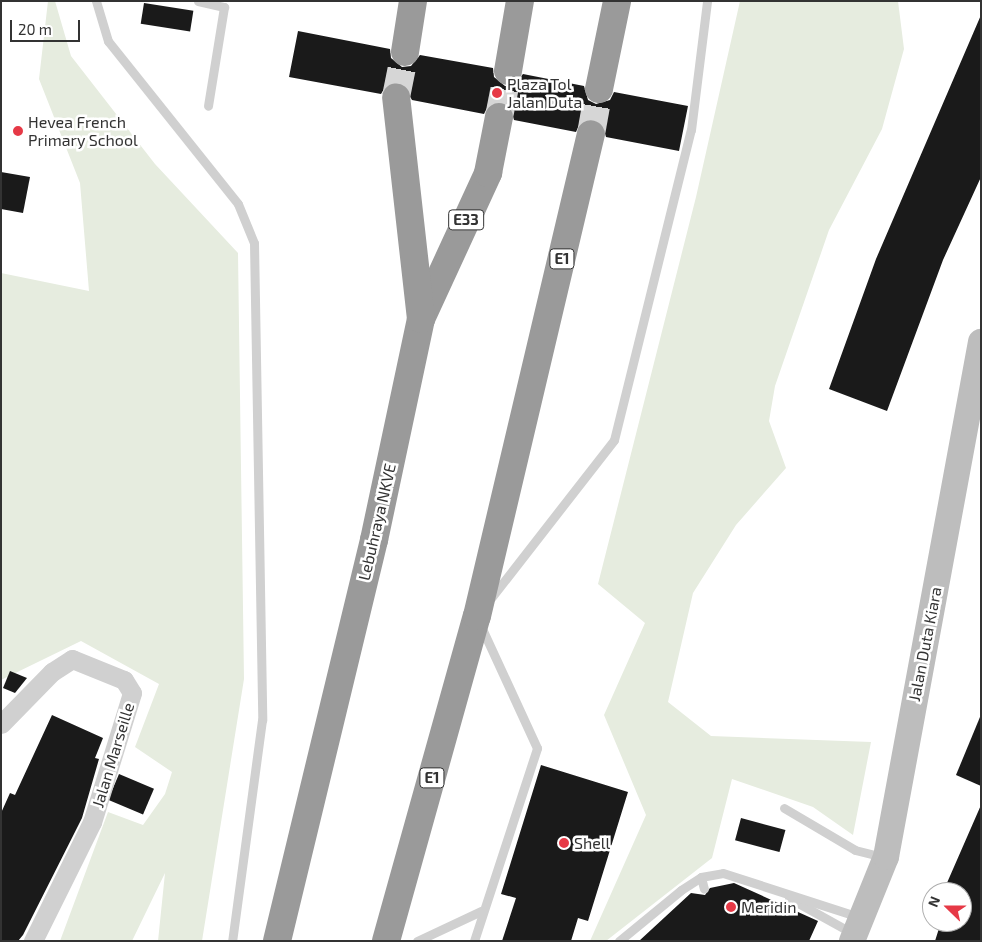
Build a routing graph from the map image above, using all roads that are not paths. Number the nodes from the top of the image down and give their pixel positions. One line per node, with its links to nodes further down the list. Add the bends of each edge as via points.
1 (96, 1): 26 (lane, via 108,41 238,204 254,243 262,720)
2 (198, 1): 11 (lane, via 224,7)
3 (413, 1): 7 (highway)
4 (520, 1): 8 (highway)
5 (617, 1): 9 (highway)
6 (707, 1): 16 (lane, via 691,130 614,440)
7 (405, 52)
8 (508, 71)
9 (600, 89)
10 (396, 97): 14 (highway, Lebuhraya NKVE)
11 (208, 106)
12 (499, 117): 14 (highway, E33, via 488,172)
13 (591, 134): 16 (highway, E1)
14 (421, 319): 27 (highway, Lebuhraya NKVE, via 374,540)
15 (981, 342): 19 (main road, Jalan Duta Kiara)
16 (477, 616): 23 (lane, via 537,748); 28 (highway, E1)
17 (1, 724): 25 (street, Jalan Marseille, via 52,672 72,659 124,680 132,693 92,822)
18 (784, 808): 19 (lane, via 856,850)
19 (886, 857): 24 (main road, Jalan Duta Kiara)
20 (701, 877): 21 (lane); 22 (lane, via 723,873); 31 (lane)
21 (704, 889)
22 (782, 893): 24 (lane); 24 (lane)
23 (481, 911): 29 (lane); 30 (lane)
24 (856, 931)
25 (33, 941)
26 (232, 941)
27 (277, 941)
28 (386, 941)
29 (417, 941)
30 (474, 941)
31 (619, 941)

